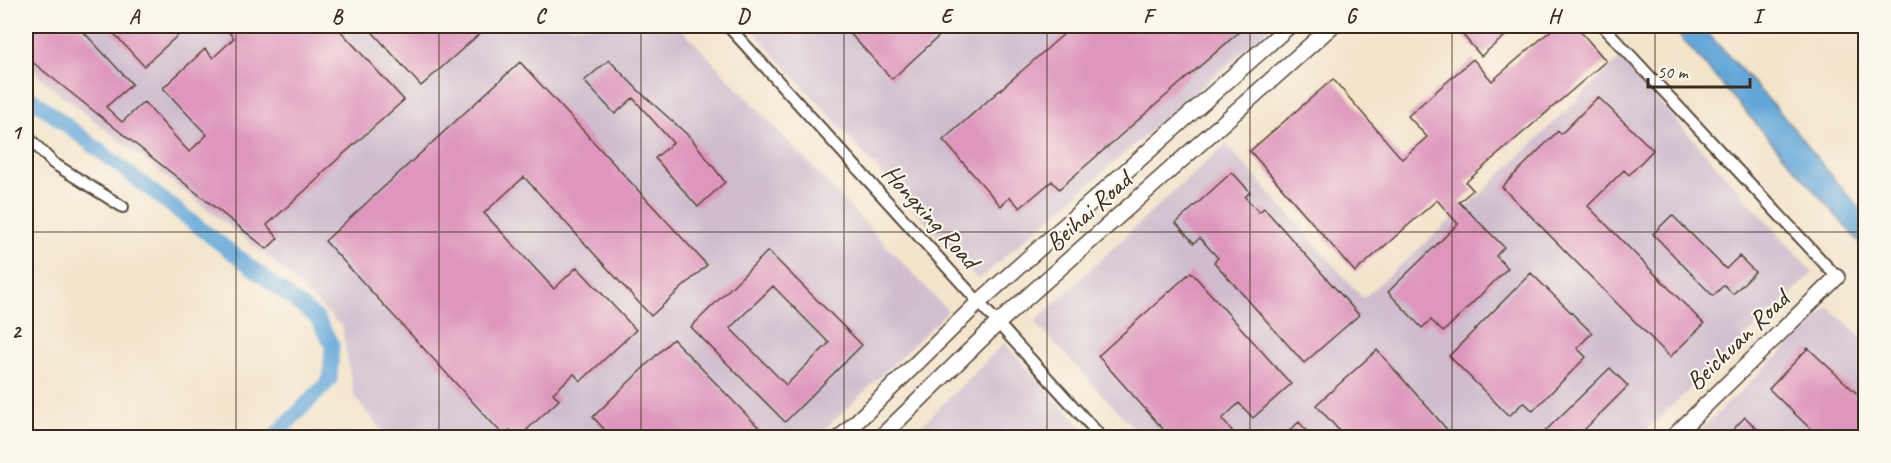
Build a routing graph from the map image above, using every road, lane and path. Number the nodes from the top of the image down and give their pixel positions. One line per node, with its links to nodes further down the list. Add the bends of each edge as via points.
1 (728, 26): 8 (street, Hongxing Road)
2 (1289, 26): 8 (street, Beihai Road)
3 (1332, 26): 9 (street, Beihai Road)
4 (1604, 26): 7 (street)
5 (26, 135): 6 (street, via 53,163)
6 (123, 207)
7 (1837, 277): 13 (street, Beichuan Road)
8 (979, 302): 9 (street, Hongxing Road); 10 (street, Beihai Road)
9 (998, 323): 11 (street, Beihai Road); 12 (street, Hongxing Road)
10 (840, 438)
11 (880, 438)
12 (1102, 438)
13 (1672, 438)

